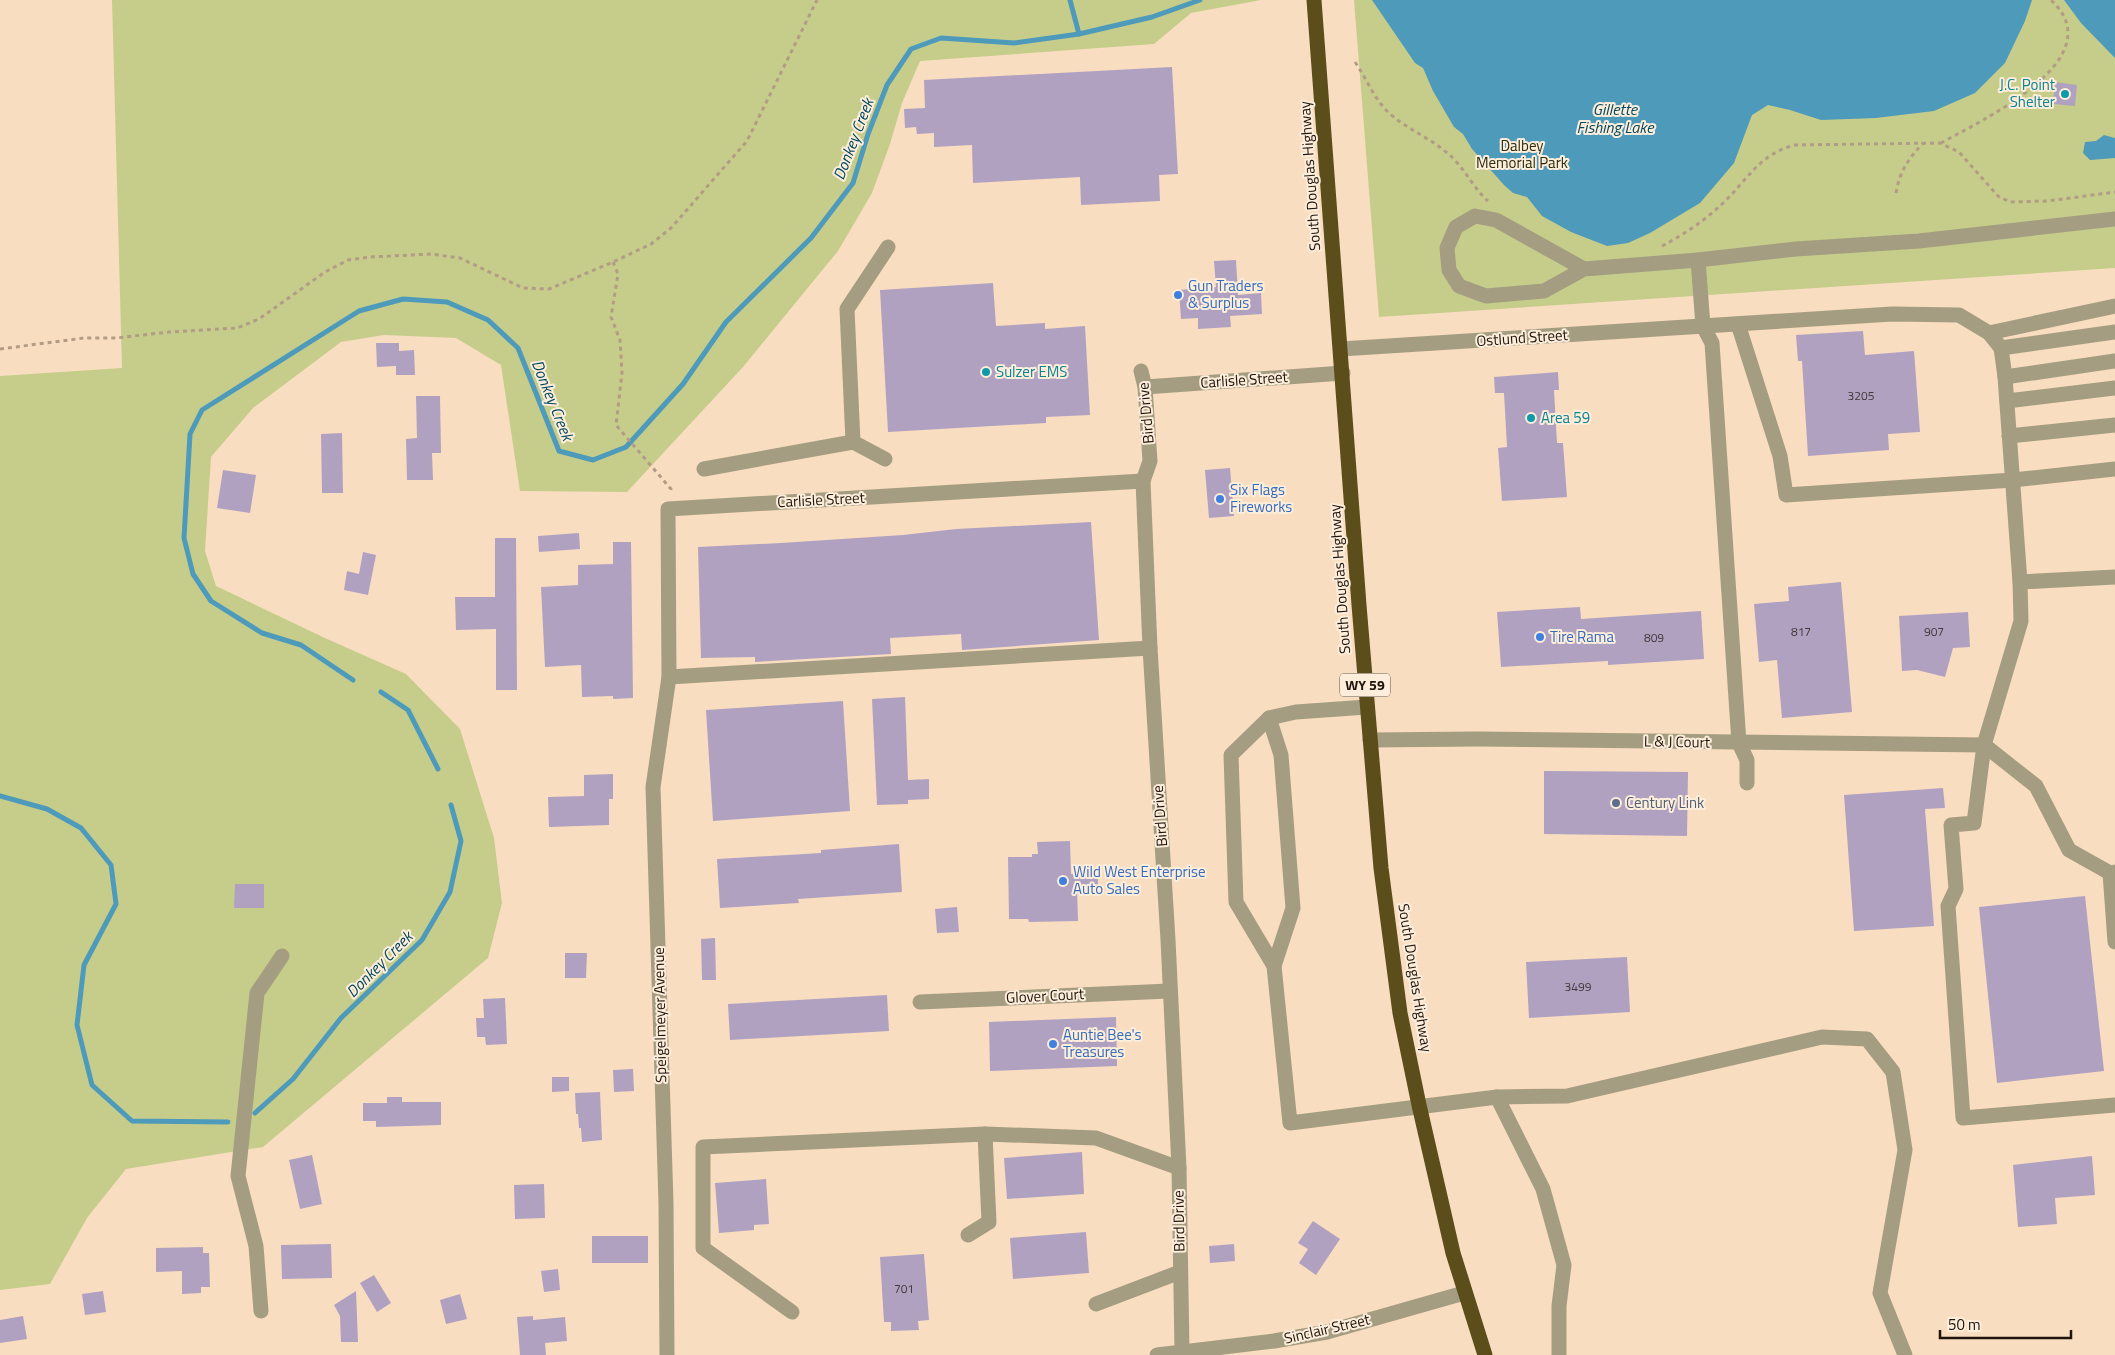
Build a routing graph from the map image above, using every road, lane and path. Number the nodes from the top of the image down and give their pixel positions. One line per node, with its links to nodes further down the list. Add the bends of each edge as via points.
1 (817, 0): 14 (path, via 747,141 671,228 651,244)
2 (2050, 0): 6 (path, via 2061,9 2067,29 2066,47 2057,65 2019,98)
3 (1314, 2): 23 (highway, South Douglas Highway / WY 59)
4 (1355, 62): 9 (path, via 1388,112 1446,152 1461,167 1476,191)
5 (1924, 143): 6 (path); 8 (path, via 1899,175); 12 (path, via 1794,145 1778,149 1700,223)
6 (1940, 143): 7 (path, via 1959,152 1998,196 2010,202 2048,201)
7 (2115, 192)
8 (1896, 193)
9 (1494, 206)
10 (2115, 219): 13 (street, via 1919,241 1796,249)
11 (888, 247): 33 (street, via 847,309)
12 (1653, 250)
13 (1698, 260): 15 (street); 18 (street)
14 (613, 262): 22 (path, via 549,289 523,288 460,258 431,254 371,256 348,260 332,268 260,319 237,328 84,338); 39 (path, via 618,274 611,317 620,340 622,373 616,425 671,489)
15 (1584, 269): 15 (street, via 1544,291 1486,296 1459,286 1449,270 1447,248 1456,227 1475,216 1496,220)
16 (2115, 306): 19 (street)
17 (1738, 324): 18 (street, Ostlund Street); 19 (street, Ostlund Street, via 1892,314 1959,316); 37 (street, via 1780,456 1786,495)
18 (1703, 326): 23 (street, Ostlund Street); 47 (street, via 1712,343)
19 (1989, 332): 21 (street)
20 (2115, 332): 21 (street)
21 (2001, 348): 27 (street)
22 (0, 349)
23 (1341, 349): 26 (highway, South Douglas Highway / WY 59)
24 (2115, 361): 27 (street)
25 (1141, 372): 28 (street, Bird Drive)
26 (1343, 373): 28 (street, Carlisle Street); 44 (highway, South Douglas Highway / WY 59)
27 (2005, 377): 30 (street)
28 (1146, 387): 38 (street, Bird Drive, via 1150,461)
29 (2115, 388): 30 (street)
30 (2007, 401): 32 (street)
31 (2115, 425): 32 (street)
32 (2010, 436): 37 (street)
33 (853, 442): 34 (street); 35 (street)
34 (885, 459)
35 (704, 468)
36 (2115, 469): 37 (street)
37 (2013, 480): 41 (street)
38 (1143, 481): 39 (street, Carlisle Street); 42 (street, Bird Drive)
39 (668, 509): 43 (street)
40 (2115, 577): 41 (street)
41 (2020, 582): 48 (street, via 2021,621)
42 (1150, 648): 43 (street); 54 (street, Bird Drive)
43 (669, 677): 68 (street, Speigelmeyer Avenue, via 653,787 666,1203)
44 (1367, 707): 45 (street, via 1296,712); 46 (highway, South Douglas Highway / WY 59)
45 (1269, 718): 53 (street, via 1281,755 1293,908); 53 (street, via 1232,755 1236,902)
46 (1370, 740): 47 (street, L & J Court); 57 (highway, South Douglas Highway / WY 59, via 1400,1013)
47 (1739, 743): 48 (street, L & J Court); 49 (street, via 1747,760)
48 (1984, 745): 50 (street, via 2036,786 2069,850); 58 (street, via 1974,823 1951,825 1956,889 1948,906 1963,1118)
49 (1747, 782)
50 (2112, 872): 51 (street)
51 (2115, 942)
52 (282, 956): 65 (street, via 257,993 238,1176 256,1246)
53 (1274, 966): 57 (street, via 1290,1124)
54 (1169, 990): 55 (street, Glover Court); 60 (street, Bird Drive)
55 (920, 1002)
56 (1497, 1096): 57 (street); 71 (street, via 1543,1189 1564,1265); 72 (street, via 1567,1096 1822,1038 1867,1040 1894,1072 1905,1150 1880,1293)
57 (1419, 1105): 63 (highway, South Douglas Highway / WY 59)
58 (2115, 1105)
59 (984, 1134): 60 (street, via 1096,1138); 61 (street, via 989,1222); 66 (street, via 703,1147 703,1248)
60 (1179, 1168): 62 (street, Bird Drive)
61 (968, 1235)
62 (1180, 1272): 64 (street); 67 (street, Bird Drive)
63 (1464, 1293): 67 (street, Sinclair Street, via 1327,1332); 70 (highway, South Douglas Highway / WY 59)
64 (1096, 1304)
65 (261, 1311)
66 (792, 1312)
67 (1182, 1352): 69 (street, Sinclair Street)
68 (667, 1355)
69 (1157, 1355)
70 (1485, 1355)
71 (1558, 1355)
72 (1905, 1355)

